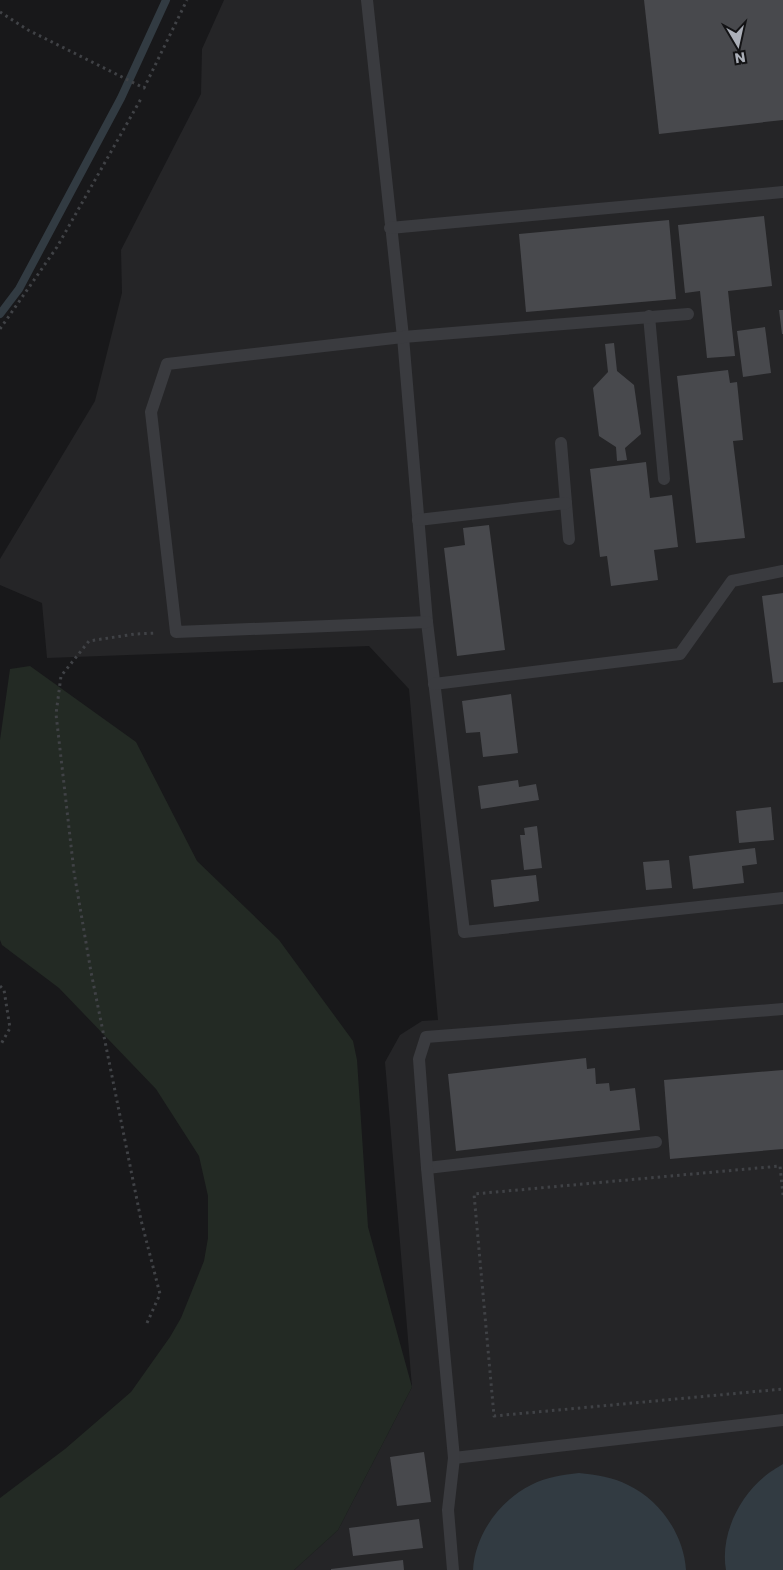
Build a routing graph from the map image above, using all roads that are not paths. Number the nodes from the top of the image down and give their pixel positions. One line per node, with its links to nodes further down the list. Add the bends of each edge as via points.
1 (367, 0): 3 (lane)
2 (783, 192): 3 (lane)
3 (390, 228): 6 (lane)
4 (688, 314): 5 (lane)
5 (650, 316): 6 (lane); 8 (lane)
6 (403, 337): 10 (lane); 13 (lane, via 167,364 151,412 176,632)
7 (561, 442): 9 (lane)
8 (664, 478)
9 (566, 503): 10 (lane); 11 (lane)
10 (418, 520): 13 (lane)
11 (569, 539)
12 (783, 571): 14 (lane, via 732,582 680,654)
13 (427, 622): 14 (lane)
14 (434, 684): 15 (lane, via 464,932)
15 (783, 898)
16 (783, 1009): 18 (lane, via 426,1037 419,1059)
17 (656, 1142): 18 (lane)
18 (427, 1168): 20 (lane)
19 (783, 1420): 20 (lane)
20 (454, 1458): 21 (lane, via 448,1510)
21 (453, 1570)

